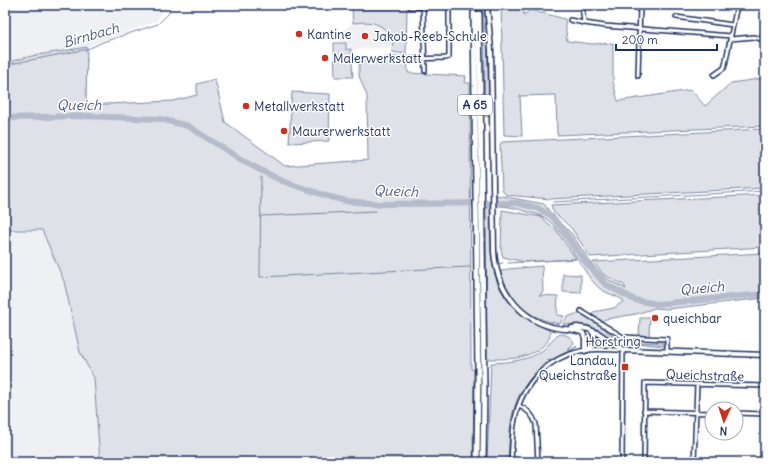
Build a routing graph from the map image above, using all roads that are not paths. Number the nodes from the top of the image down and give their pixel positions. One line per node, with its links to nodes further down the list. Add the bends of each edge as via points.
1 (487, 5): 24 (street, via 491,50 494,260 497,275 508,297 527,315 542,324)
2 (582, 5): 12 (street)
3 (640, 5): 14 (street)
4 (737, 5): 13 (street)
5 (423, 6): 6 (street); 8 (street); 17 (street)
6 (449, 6): 7 (street); 17 (street, via 448,57)
7 (464, 6)
8 (410, 7)
9 (476, 13): 22 (highway, A 65)
10 (676, 17): 13 (street)
11 (570, 20): 12 (street)
12 (584, 23): 14 (street)
13 (733, 25): 15 (street)
14 (639, 28): 15 (street); 21 (street)
15 (731, 37): 16 (street, via 754,37); 20 (street, via 724,66)
16 (765, 40)
17 (424, 58): 18 (street); 19 (street)
18 (411, 59)
19 (425, 71)
20 (714, 75)
21 (638, 76)
22 (479, 210): 38 (highway, A 65); 39 (highway, A 65, via 484,388)
23 (580, 311): 28 (street, via 623,337 667,339)
24 (568, 329): 25 (street, via 580,327); 26 (street, via 584,334)
25 (591, 331): 26 (street, via 595,341); 27 (street)
26 (587, 350): 27 (street, Horstring); 32 (street, Horstring, via 563,357 544,369 531,382)
27 (623, 350): 28 (street, Horstring); 42 (street)
28 (667, 352): 29 (street, Horstring)
29 (765, 355)
30 (697, 384): 31 (street, Queichstraße); 33 (street, Queichstraße, via 645,383); 34 (street)
31 (765, 386)
32 (519, 406): 40 (street, Horstring, via 514,424); 41 (street, via 526,409 534,418)
33 (644, 411): 34 (street); 43 (street)
34 (696, 412): 35 (street); 44 (street)
35 (704, 412)
36 (744, 413): 37 (street)
37 (765, 414)
38 (477, 462)
39 (483, 462)
40 (511, 462)
41 (538, 462)
42 (622, 462)
43 (644, 462)
44 (694, 462)

